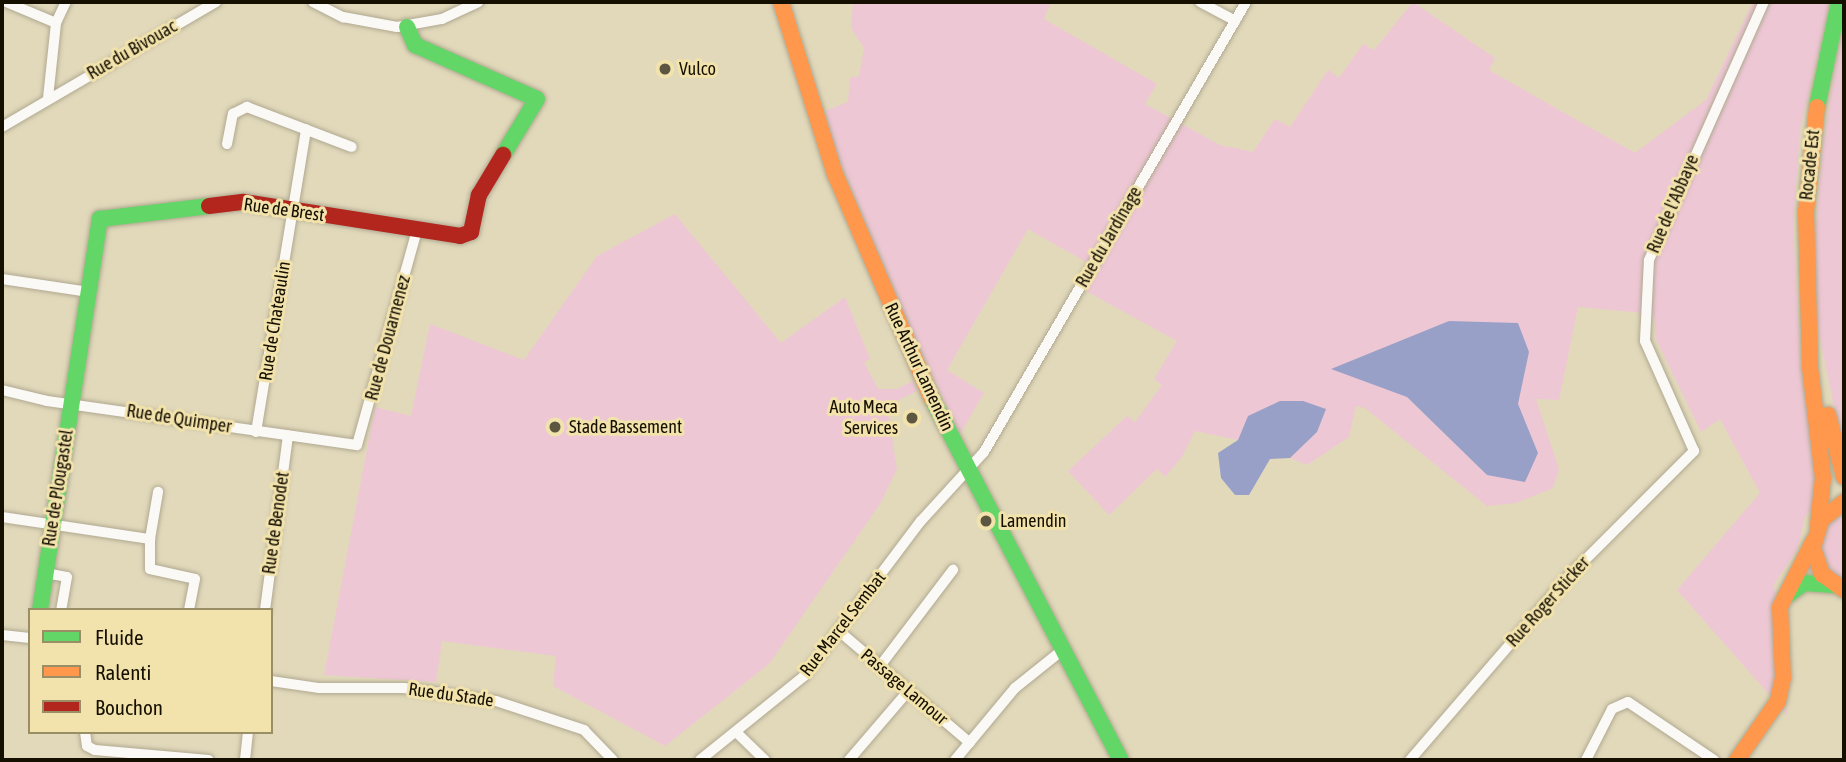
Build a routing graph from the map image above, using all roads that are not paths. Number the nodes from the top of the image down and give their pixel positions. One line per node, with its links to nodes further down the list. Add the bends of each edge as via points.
1 (6, 2): 12 (street)
2 (66, 2): 12 (street)
3 (216, 2): 14 (street, Rue du Bivouac)
4 (313, 2): 13 (street, via 356,20)
5 (478, 2): 13 (street, via 442,19)
6 (781, 2): 31 (street, Rue Arthur Lamendin, via 840,187 923,382)
7 (1199, 2): 11 (street)
8 (1246, 2): 11 (street, Rue du Jardinage)
9 (1764, 2): 30 (street, Rue de l'Abbaye, via 1649,260 1645,341)
10 (1839, 2): 24 (street, Rocade Est, via 1820,85 1808,176)
11 (1235, 21): 31 (street, Rue du Jardinage, via 984,452)
12 (56, 23): 14 (street)
13 (407, 27): 21 (street, Rue de Brest, via 415,45 537,99 482,190 468,235)
14 (48, 98): 15 (street, Rue du Bivouac)
15 (2, 127)
16 (306, 129): 17 (street, via 242,107 233,114); 18 (street); 19 (street, Rue de Chateaulin)
17 (227, 144)
18 (352, 147)
19 (293, 211): 20 (street, Rue de Brest, via 237,202); 21 (street, Rue de Brest); 27 (street, Rue de Chateaulin)
20 (100, 219): 23 (street, Rue de Plougastel)
21 (417, 230): 29 (street, Rue de Douarnenez)
22 (2, 279): 23 (street)
23 (89, 292): 26 (street, Rue de Plougastel)
24 (1809, 330): 32 (street); 37 (street, via 1824,478)
25 (2, 390): 26 (street, Rue de Quimper)
26 (72, 402): 27 (street, Rue de Quimper); 36 (street, Rue de Plougastel)
27 (256, 432): 28 (street, Rue de Quimper)
28 (288, 436): 29 (street, Rue de Quimper); 47 (street, Rue de Benodet)
29 (357, 445)
30 (1694, 451): 69 (street, Rue Roger Sticker, via 1569,576)
31 (968, 469): 48 (street, Rue Marcel Sembat, via 921,521); 51 (street, Rue Arthur Lamendin)
32 (1844, 477)
33 (158, 492): 38 (street)
34 (1844, 502): 37 (street)
35 (2, 517): 36 (street)
36 (53, 524): 38 (street); 41 (street, Rue de Plougastel)
37 (1818, 525): 39 (street)
38 (150, 539): 46 (street, via 150,569 195,579)
39 (1813, 542): 42 (street, via 1816,564); 43 (street)
40 (953, 570): 52 (street)
41 (45, 573): 44 (street, Rue de Plougastel); 45 (street, via 66,577)
42 (1839, 588): 43 (street, via 1800,584)
43 (1781, 601): 72 (street, via 1781,693)
44 (40, 608)
45 (61, 608)
46 (189, 608)
47 (265, 608)
48 (839, 631): 52 (street, Passage Lamour); 56 (street, Rue Marcel Sembat, via 804,676)
49 (2, 635): 50 (street)
50 (28, 638)
51 (1065, 648): 55 (street, Rue Arthur Lamendin); 59 (street, via 1015,688)
52 (880, 666): 54 (street, Passage Lamour)
53 (273, 681): 62 (street, Rue du Stade, via 319,688 394,687 496,701 584,730)
54 (909, 691): 59 (street, Passage Lamour); 65 (street)
55 (1097, 717): 67 (street); 68 (street)
56 (736, 732): 63 (street, Rue Marcel Sembat); 64 (street)
57 (85, 734): 60 (street, via 87,746 95,750)
58 (248, 734): 61 (street)
59 (970, 743): 66 (street)
60 (209, 760)
61 (245, 760)
62 (613, 760)
63 (700, 760)
64 (765, 760)
65 (849, 760)
66 (955, 760)
67 (1110, 760)
68 (1121, 760)
69 (1410, 760)
70 (1586, 760): 71 (street, via 1612,709 1628,702)
71 (1714, 760)
72 (1737, 760)

